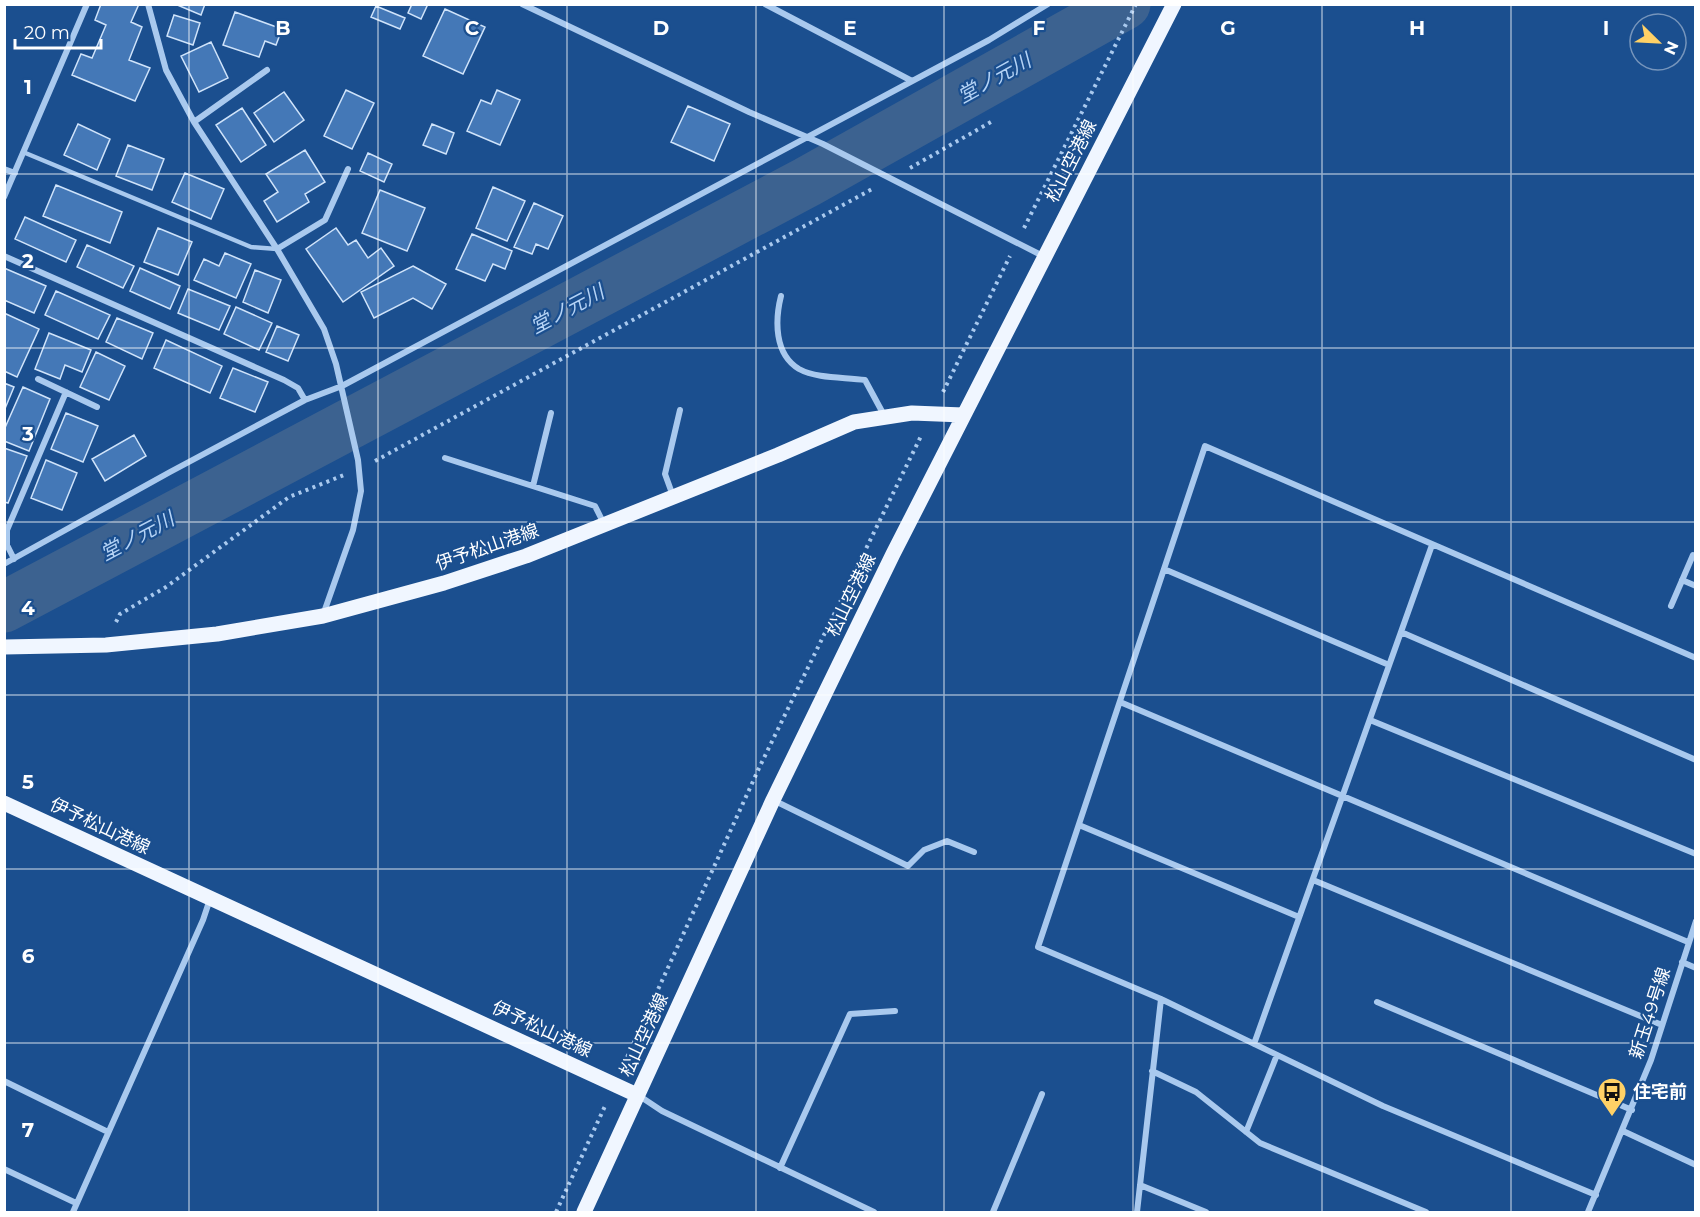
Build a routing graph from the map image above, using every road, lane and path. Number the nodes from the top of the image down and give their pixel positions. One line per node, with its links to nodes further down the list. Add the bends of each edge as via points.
1 (87, 4): 12 (street)
2 (148, 4): 9 (street, via 166,70)
3 (522, 4): 11 (street)
4 (765, 4): 8 (street)
5 (1048, 4): 8 (street)
6 (1174, 4): 20 (main road, 松山空港線)
7 (267, 70): 9 (street)
8 (912, 81): 11 (street)
9 (194, 122): 18 (street)
10 (991, 122): 16 (path)
11 (807, 137): 16 (street); 23 (street)
12 (23, 152): 15 (street); 18 (lane, via 251,247)
13 (4, 169): 15 (street)
14 (348, 169): 18 (street, via 325,220)
15 (15, 173): 17 (street)
16 (889, 176): 20 (street); 32 (path)
17 (4, 197)
18 (277, 249): 23 (street, via 324,329)
19 (4, 256): 25 (street, via 284,380 298,388)
20 (1044, 257): 29 (main road, 松山空港線)
21 (781, 296): 30 (street, via 777,334 785,356 799,369 865,380)
22 (38, 379): 24 (street)
23 (342, 386): 25 (street); 32 (street)
24 (66, 392): 26 (street); 38 (street, via 7,530 7,545)
25 (305, 400): 38 (street)
26 (97, 407)
27 (680, 410): 34 (street, via 665,474)
28 (551, 413): 33 (street)
29 (963, 415): 30 (main road, 伊予松山港線, via 912,413); 54 (main road, 松山空港線)
30 (885, 417): 34 (main road, 伊予松山港線, via 854,422)
31 (446, 458): 33 (street)
32 (358, 470): 44 (street, via 359,507); 46 (path, via 289,497 166,587 120,614)
33 (533, 486): 35 (street, via 595,506)
34 (674, 496): 35 (main road, 伊予松山港線)
35 (605, 524): 44 (main road, 伊予松山港線, via 444,583)
36 (1431, 545): 40 (street, via 1205,446); 45 (street); 48 (street)
37 (1693, 555): 41 (street)
38 (14, 558): 39 (street)
39 (4, 564)
40 (1164, 569): 49 (street); 50 (street)
41 (1682, 580): 42 (street); 43 (street)
42 (1695, 586)
43 (1671, 606)
44 (323, 616): 46 (main road, 伊予松山港線, via 217,634)
45 (1401, 632): 49 (street); 52 (street)
46 (106, 645): 47 (main road, 伊予松山港線)
47 (4, 647)
48 (1695, 658)
49 (1389, 665): 51 (street)
50 (1120, 702): 53 (street); 56 (street)
51 (1370, 720): 53 (street); 58 (street)
52 (1695, 760)
53 (1342, 797): 59 (street); 63 (street)
54 (773, 800): 57 (street, via 908,866 924,850 947,841); 75 (main road, 松山空港線)
55 (4, 802): 60 (main road, 伊予松山港線)
56 (1079, 825): 61 (street); 66 (street, via 1038,947)
57 (974, 852)
58 (1695, 854)
59 (1313, 880): 61 (street); 69 (street)
60 (210, 898): 75 (main road, 伊予松山港線); 78 (street)
61 (1299, 917): 70 (street)
62 (1695, 921): 63 (street, 新玉49号線)
63 (1688, 942): 64 (street, 新玉49号線)
64 (1682, 962): 65 (street); 69 (street, 新玉49号線)
65 (1695, 968)
66 (1161, 999): 70 (street); 72 (street)
67 (1377, 1002): 76 (street)
68 (895, 1011): 81 (street, via 850,1014)
69 (1662, 1025): 76 (street, 新玉49号線)
70 (1254, 1044): 71 (street)
71 (1277, 1055): 79 (street); 84 (street, via 1383,1106)
72 (1152, 1071): 79 (street, via 1196,1092); 83 (street)
73 (4, 1081): 78 (street)
74 (1042, 1094): 89 (street)
75 (638, 1095): 81 (street, via 662,1111); 87 (main road, 松山空港線)
76 (1632, 1110): 77 (street, 新玉49号線)
77 (1623, 1131): 80 (street); 84 (street, 新玉49号線)
78 (108, 1132): 85 (street)
79 (1246, 1132): 92 (street, via 1260,1143)
80 (1695, 1165)
81 (780, 1168): 88 (street)
82 (4, 1169): 85 (street)
83 (1140, 1185): 90 (street); 91 (street)
84 (1596, 1195): 93 (street, 新玉49号線)
85 (76, 1203): 86 (street)
86 (73, 1212)
87 (584, 1212)
88 (874, 1212)
89 (993, 1212)
90 (1137, 1212)
91 (1206, 1212)
92 (1426, 1212)
93 (1588, 1212)

